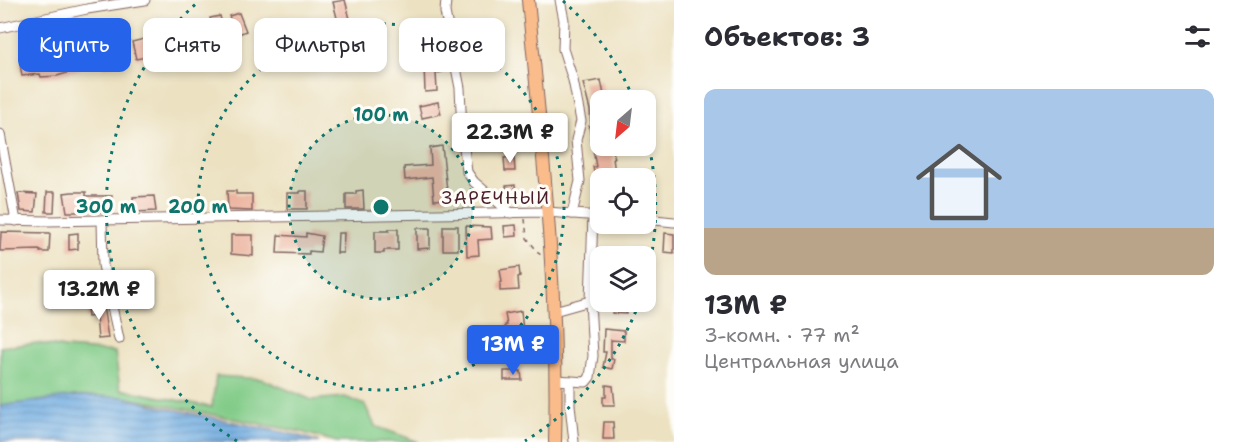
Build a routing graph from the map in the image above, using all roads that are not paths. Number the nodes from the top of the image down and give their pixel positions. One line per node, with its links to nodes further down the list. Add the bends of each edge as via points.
1 (144, 0): 5 (street)
2 (446, 0): 8 (street, via 460,88 467,172)
3 (528, 0): 7 (main road)
4 (560, 0): 9 (street, via 563,49 581,121 576,140 580,181)
5 (0, 28)
6 (0, 134): 14 (street)
7 (547, 212): 8 (street); 9 (street); 17 (main road)
8 (511, 213): 12 (street)
9 (572, 213): 10 (street)
10 (590, 214)
11 (0, 220): 14 (street)
12 (102, 220): 14 (street); 19 (street, via 103,266)
13 (656, 220): 15 (street)
14 (16, 221)
15 (674, 222)
16 (590, 301): 17 (street)
17 (554, 311): 20 (main road)
18 (591, 312): 21 (street, via 590,377 586,382)
19 (119, 339)
20 (556, 380): 21 (street); 22 (main road)
21 (570, 381): 23 (street)
22 (555, 442)
23 (574, 442)

